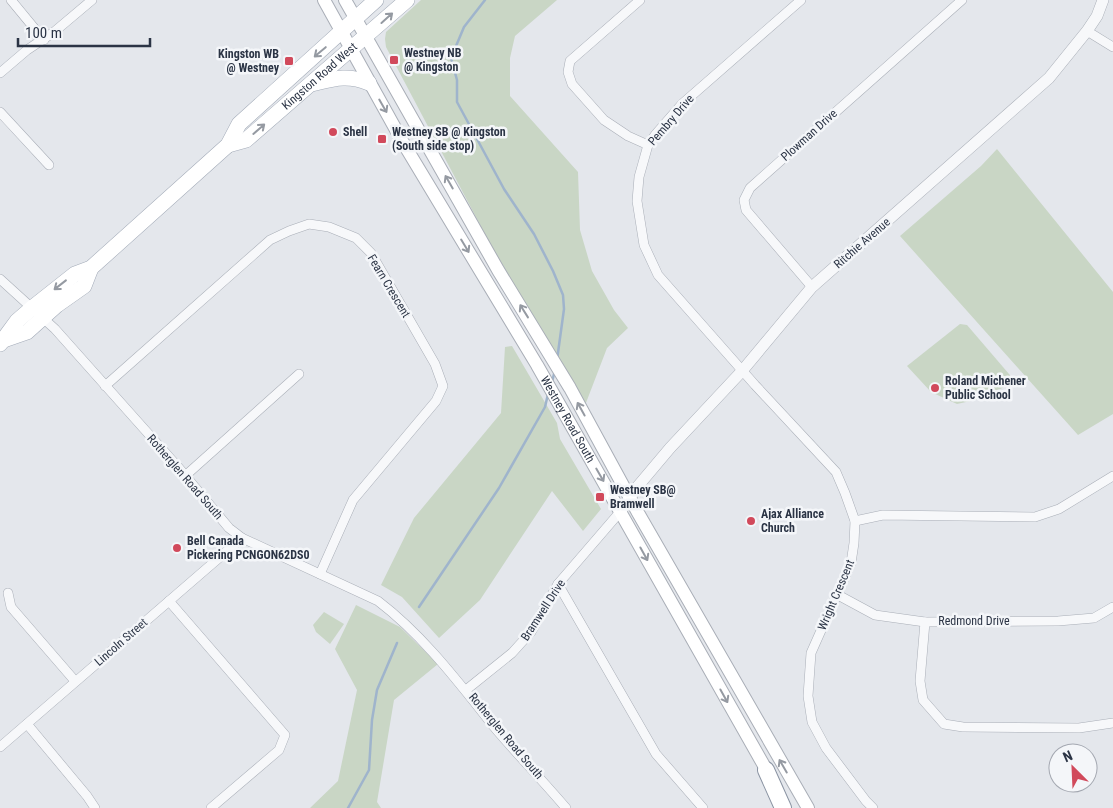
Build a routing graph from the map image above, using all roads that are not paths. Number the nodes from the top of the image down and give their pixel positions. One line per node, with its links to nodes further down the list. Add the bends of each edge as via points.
1 (10, 0): 15 (street)
2 (92, 0): 15 (street)
3 (324, 0): 13 (main road, Westney Road South)
4 (345, 0): 11 (main road, Westney Road South)
5 (376, 0): 11 (main road, Kingston Road West)
6 (407, 0): 14 (main road, Kingston Road West, one-way to 6)
7 (640, 0): 23 (street, via 570,61 568,72 572,84 604,120)
8 (801, 0): 23 (street, Pembry Drive, via 682,104)
9 (962, 0): 26 (street, Plowman Drive, via 750,188 744,200 746,210)
10 (1103, 0): 12 (street, Ritchie Avenue)
11 (356, 19): 13 (main road, Kingston Road West); 14 (main road, Westney Road South)
12 (1087, 31): 16 (street); 26 (street, Ritchie Avenue, via 1049,78)
13 (341, 32): 17 (main road, Westney Road South); 22 (main road, Kingston Road West, one-way to 22, via 239,124)
14 (366, 36): 17 (main road, Kingston Road West); 34 (main road, Westney Road South, one-way to 14)
15 (44, 40): 18 (street)
16 (1113, 47)
17 (350, 49): 19 (main road, Westney Road South); 20 (main road, Kingston Road West)
18 (0, 73)
19 (369, 83): 20 (main road, via 345,77); 35 (main road, Westney Road South, one-way to 35, via 537,365)
20 (310, 84): 22 (main road, Kingston Road West, one-way to 20, via 246,140)
21 (0, 112): 24 (street)
22 (228, 145): 27 (main road, Kingston Road West, via 91,268 75,274)
23 (648, 145): 29 (street, Pembry Drive, via 639,177 637,201 644,246 658,275)
24 (49, 165)
25 (0, 279): 27 (street, Rotherglen Road South)
26 (812, 286): 29 (street, Ritchie Avenue)
27 (38, 313): 28 (main road, Kingston Road West, via 16,321); 31 (street, Rotherglen Road South)
28 (2, 342)
29 (742, 370): 34 (street, Ritchie Avenue); 36 (street, Wright Crescent, via 836,472)
30 (299, 374): 32 (street)
31 (105, 386): 32 (street, Rotherglen Road South); 38 (street, Fearn Crescent, via 270,240 309,224 330,227 356,238 371,253 435,364 443,386 436,401 353,500)
32 (185, 476): 37 (street, Rotherglen Road South, via 229,528)
33 (1113, 476): 36 (street, via 1059,509 1035,517 884,515)
34 (630, 497): 35 (street, Bramwell Drive); 57 (main road, Westney Road South, one-way to 34)
35 (620, 512): 39 (street, Bramwell Drive); 50 (main road, Westney Road South, one-way to 50)
36 (855, 521): 41 (street, Wright Crescent, via 851,563)
37 (242, 538): 38 (street, Rotherglen Road South); 42 (street, Lincoln Street)
38 (320, 574): 46 (street, Rotherglen Road South, via 378,601 397,615)
39 (558, 584): 46 (street, Bramwell Drive, via 531,632 512,653); 54 (street, via 656,754)
40 (8, 593): 45 (street, via 11,607)
41 (838, 595): 44 (street, Redmond Drive, via 875,615); 58 (street, Wright Crescent, via 811,653 808,696 812,722 826,748)
42 (168, 601): 45 (street, Lincoln Street); 52 (street, via 285,735 279,750)
43 (1113, 607): 44 (street, Redmond Drive, via 1094,618 1058,621)
44 (925, 622): 47 (street, via 921,691 923,700 944,724 963,728 1079,728)
45 (75, 682): 48 (street, Lincoln Street)
46 (466, 690): 53 (street, Rotherglen Road South)
47 (1113, 723)
48 (27, 724): 49 (street, Lincoln Street); 51 (street)
49 (0, 746)
50 (766, 770): 55 (highway); 56 (main road, Westney Road South)
51 (95, 808)
52 (211, 808)
53 (566, 808)
54 (703, 808)
55 (783, 808)
56 (789, 808)
57 (808, 808)
58 (873, 808)

